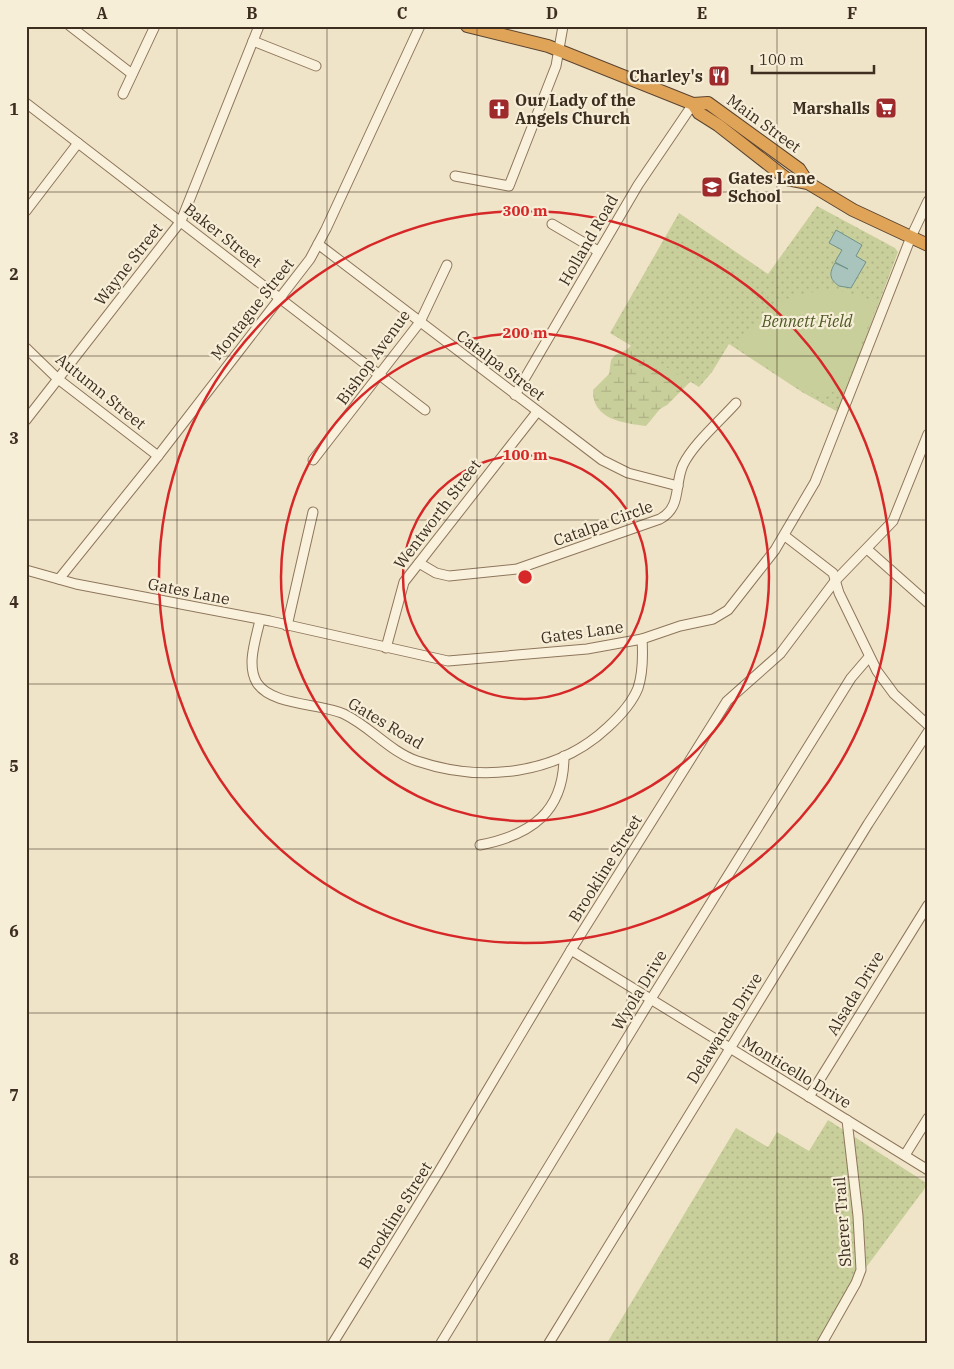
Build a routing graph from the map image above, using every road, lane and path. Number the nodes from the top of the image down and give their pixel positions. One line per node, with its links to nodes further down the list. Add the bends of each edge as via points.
1 (70, 26): 10 (street)
2 (155, 26): 10 (street)
3 (259, 26): 7 (street, Wayne Street)
4 (420, 26): 21 (street, Montague Street)
5 (467, 26): 8 (highway, Main Street)
6 (563, 26): 8 (street)
7 (253, 41): 9 (street); 18 (street, Wayne Street)
8 (558, 50): 13 (highway, Main Street); 15 (street, via 556,66 509,186)
9 (316, 66)
10 (132, 74): 11 (street)
11 (123, 94)
12 (26, 103): 14 (street, Baker Street)
13 (693, 104): 20 (highway, Main Street, via 708,103 725,113 799,169 808,183 853,210); 23 (street, Holland Road)
14 (78, 142): 17 (street); 18 (street, Baker Street)
15 (455, 176)
16 (928, 201): 20 (street, Gates Lane)
17 (26, 211)
18 (180, 221): 25 (street, Baker Street); 29 (street, Wayne Street)
19 (552, 224): 23 (street)
20 (911, 237): 22 (highway, Main Street); 40 (street, Gates Lane, via 822,466)
21 (318, 244): 25 (street, Montague Street); 26 (street, Catalpa Street)
22 (928, 245)
23 (598, 251): 30 (street, Holland Road)
24 (447, 265): 26 (street, Bishop Avenue)
25 (280, 298): 28 (street, Baker Street); 36 (street, Montague Street)
26 (420, 322): 28 (street, Bishop Avenue); 30 (street, Catalpa Street)
27 (26, 348): 29 (street, Autumn Street)
28 (380, 376): 32 (street, Baker Street); 37 (street, Bishop Avenue)
29 (58, 379): 34 (street, Wayne Street); 36 (street, Autumn Street)
30 (515, 395): 33 (street, Catalpa Street)
31 (736, 403): 38 (street, Catalpa Circle, via 688,458)
32 (425, 410)
33 (537, 412): 38 (street, Catalpa Street, via 612,466); 42 (street, Wentworth Street)
34 (26, 420)
35 (928, 434): 41 (street, Brookline Street, via 894,521)
36 (158, 456): 44 (street, Montague Street)
37 (313, 460)
38 (678, 486): 42 (street, Catalpa Circle, via 674,505 666,516 529,567 449,576)
39 (313, 512): 48 (street)
40 (784, 536): 45 (street, via 833,573); 49 (street, Gates Lane, via 724,613)
41 (867, 549): 45 (street, Brookline Street); 46 (street)
42 (419, 563): 50 (street, Wentworth Street, via 402,586)
43 (26, 570): 44 (street, Gates Lane)
44 (59, 580): 47 (street, Gates Lane)
45 (835, 581): 51 (street); 57 (street, Brookline Street, via 780,654 727,701)
46 (928, 603)
47 (260, 620): 48 (street, Gates Lane); 54 (street, Gates Road, via 252,660 255,679 264,690 279,698 346,715 407,757 449,770 482,773 518,771)
48 (287, 626): 50 (street, Gates Lane)
49 (642, 639): 50 (street, Gates Lane, via 587,649 448,662); 54 (street, Gates Road, via 640,681 630,702 601,734)
50 (386, 648)
51 (869, 657): 52 (street, via 894,694); 58 (street, Wyola Drive, via 851,678)
52 (928, 725)
53 (928, 732): 59 (street, Delawanda Drive)
54 (564, 756): 55 (street, via 559,794 542,817 511,837)
55 (480, 845)
56 (928, 905): 60 (street, Alsada Drive)
57 (571, 950): 58 (street, Monticello Drive); 65 (street, Brookline Street)
58 (651, 999): 59 (street, Monticello Drive); 66 (street, Wyola Drive)
59 (730, 1048): 60 (street, Monticello Drive); 67 (street, Delawanda Drive)
60 (809, 1097): 62 (street, Monticello Drive)
61 (928, 1118): 63 (street)
62 (847, 1120): 63 (street, Monticello Drive); 68 (street, Sherer Trail, via 861,1270)
63 (905, 1155): 64 (street, Monticello Drive)
64 (928, 1170)
65 (333, 1343)
66 (441, 1343)
67 (550, 1343)
68 (822, 1343)

